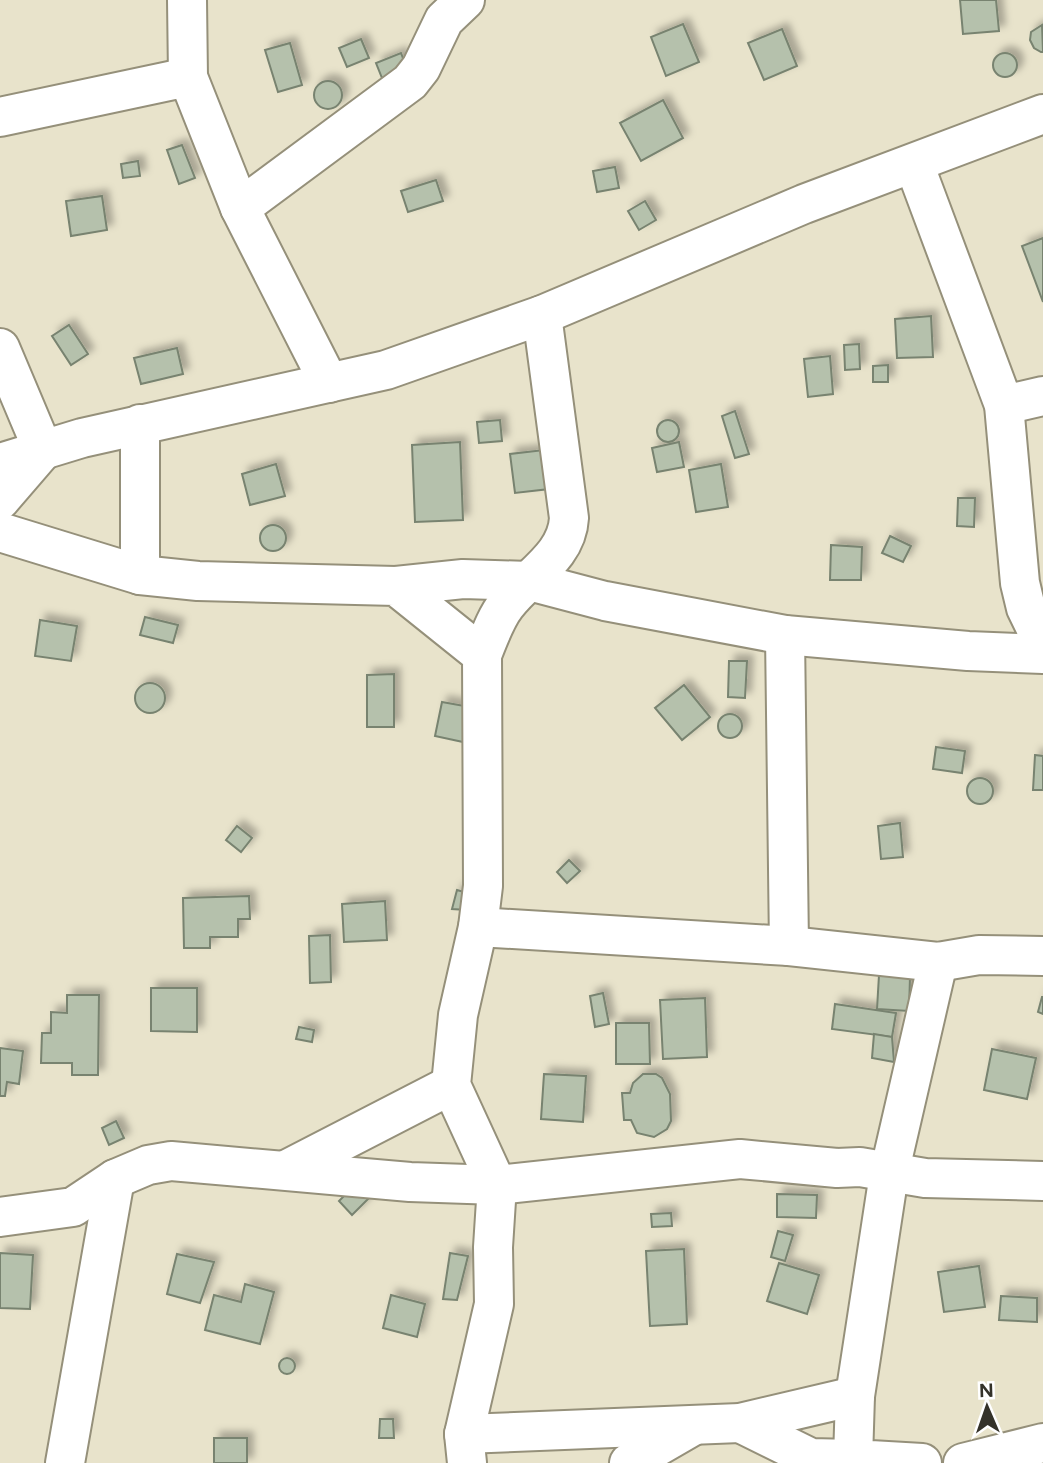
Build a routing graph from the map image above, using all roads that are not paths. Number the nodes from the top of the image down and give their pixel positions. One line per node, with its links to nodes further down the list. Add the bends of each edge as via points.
1 (187, 0): 3 (street)
2 (449, 7): 7 (street, via 410,82)
3 (188, 77): 5 (street); 7 (street)
4 (1043, 114): 6 (street)
5 (0, 117)
6 (914, 164): 8 (street, via 804,204); 12 (street)
7 (240, 208): 10 (street)
8 (541, 315): 10 (street, via 386,370); 19 (street, via 569,518 562,547)
9 (0, 348): 14 (street)
10 (329, 383): 13 (street)
11 (1043, 396): 12 (street)
12 (1004, 405): 22 (street, via 1020,583)
13 (141, 424): 14 (street); 18 (street)
14 (43, 450): 15 (street); 16 (street)
15 (0, 464)
16 (0, 500)
17 (0, 532): 18 (street)
18 (140, 575): 20 (street, via 198,581)
19 (529, 580): 20 (street, via 463,579); 21 (street, via 605,601); 24 (street, via 505,605)
20 (396, 586): 24 (street)
21 (785, 635): 23 (street, via 968,652); 26 (street)
22 (1043, 643)
23 (1043, 653)
24 (482, 655): 25 (street, via 483,886)
25 (478, 927): 26 (street); 29 (street, via 458,1015)
26 (789, 946): 28 (street)
27 (1043, 956): 28 (street, via 979,955)
28 (938, 962): 31 (street)
29 (451, 1085): 30 (street); 34 (street)
30 (288, 1169): 32 (street, via 171,1161); 34 (street, via 410,1182)
31 (889, 1174): 33 (street); 34 (street, via 860,1167 740,1160); 36 (street)
32 (115, 1179): 35 (street, via 73,1207); 42 (street)
33 (1043, 1181)
34 (497, 1185): 40 (street, via 494,1304)
35 (0, 1217)
36 (855, 1396): 38 (street); 41 (street)
37 (696, 1423): 38 (street); 40 (street); 43 (street)
38 (740, 1423): 41 (street, via 811,1458)
39 (1043, 1443): 45 (street)
40 (466, 1448)
41 (853, 1459): 44 (street)
42 (65, 1463)
43 (629, 1463)
44 (922, 1463)
45 (963, 1463)

